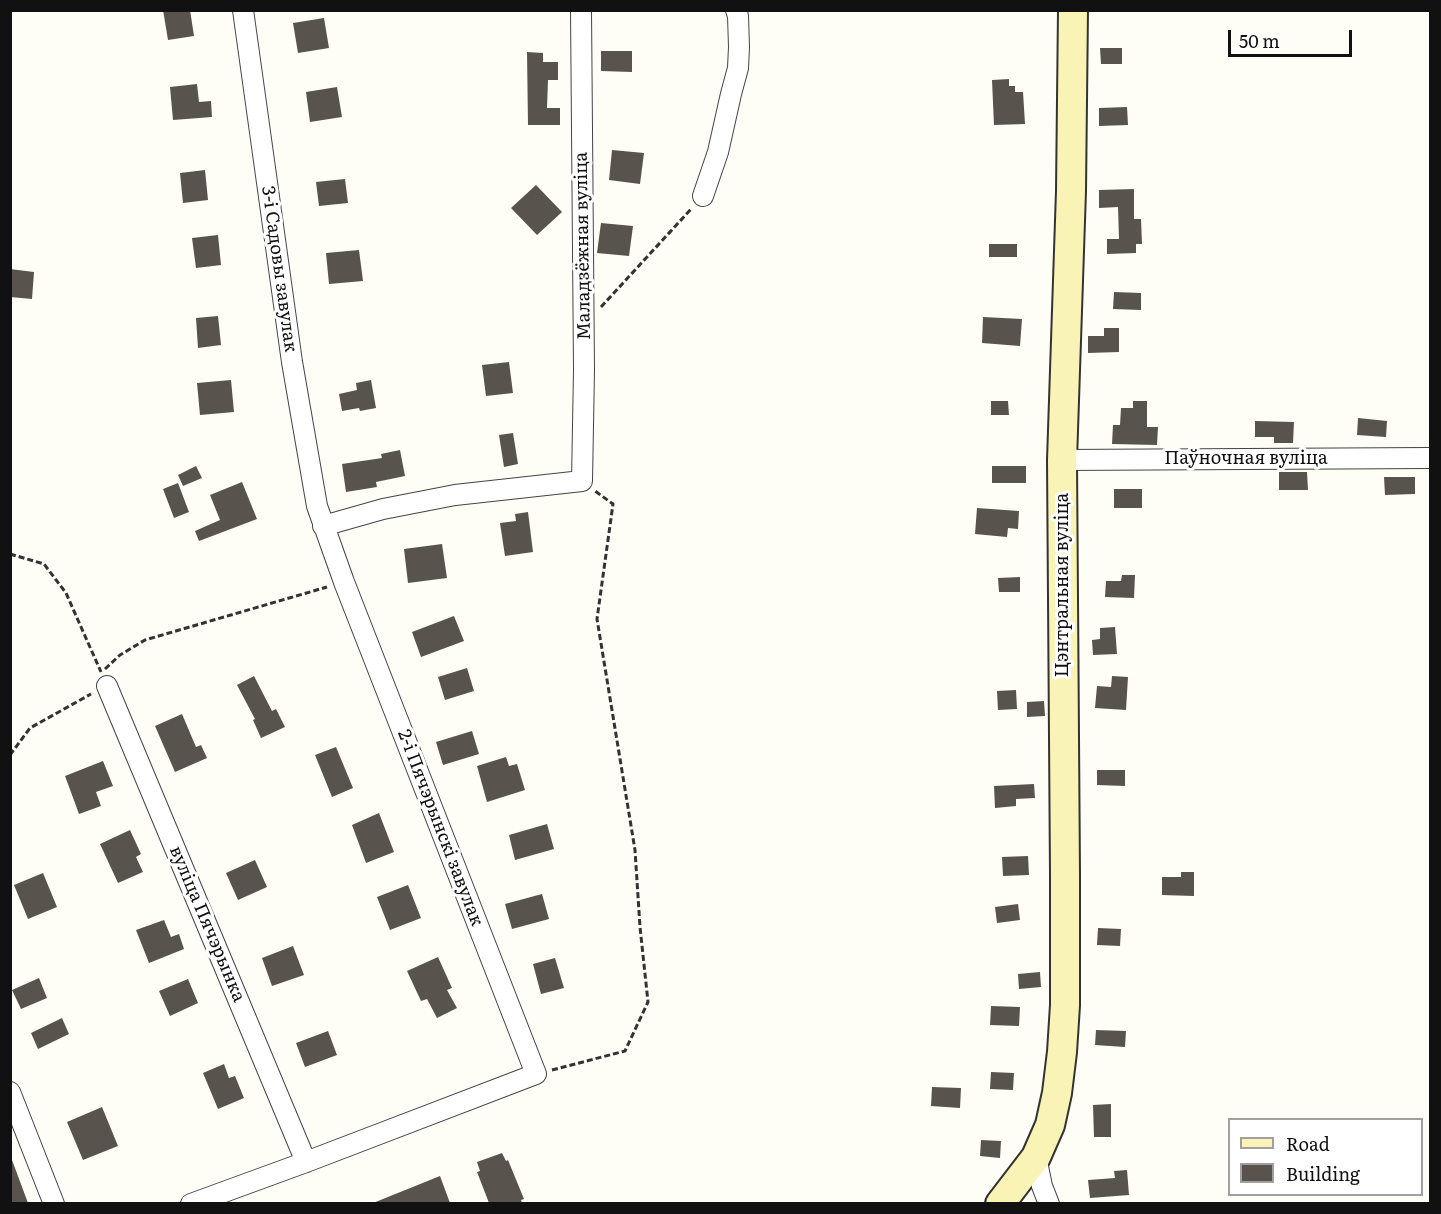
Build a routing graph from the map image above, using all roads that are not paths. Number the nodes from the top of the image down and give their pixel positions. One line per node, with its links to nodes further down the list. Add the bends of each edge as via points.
1 (243, 10): 8 (street, 3-і Садовы завулак, via 292,362)
2 (580, 10): 8 (street, Маладзёжная вуліца, via 582,481 455,495)
3 (736, 10): 5 (street, via 738,68)
4 (1073, 10): 7 (street, Цэнтральная вуліца)
5 (703, 196)
6 (1431, 458): 7 (street, Паўночная вуліца)
7 (1062, 460): 12 (street, Цэнтральная вуліца, via 1065,1005 1057,1093 1050,1125)
8 (323, 526): 9 (street, 3-і Садовы завулак)
9 (344, 582): 13 (street, 2-і Пячэрынскі завулак, via 536,1074)
10 (107, 686): 13 (street, вуліца Пячэрынка)
11 (10, 1092): 14 (street)
12 (1036, 1156): 16 (street, Цэнтральная вуліца); 17 (street)
13 (306, 1162): 15 (street)
14 (54, 1203)
15 (191, 1203)
16 (1000, 1203)
17 (1049, 1203)

